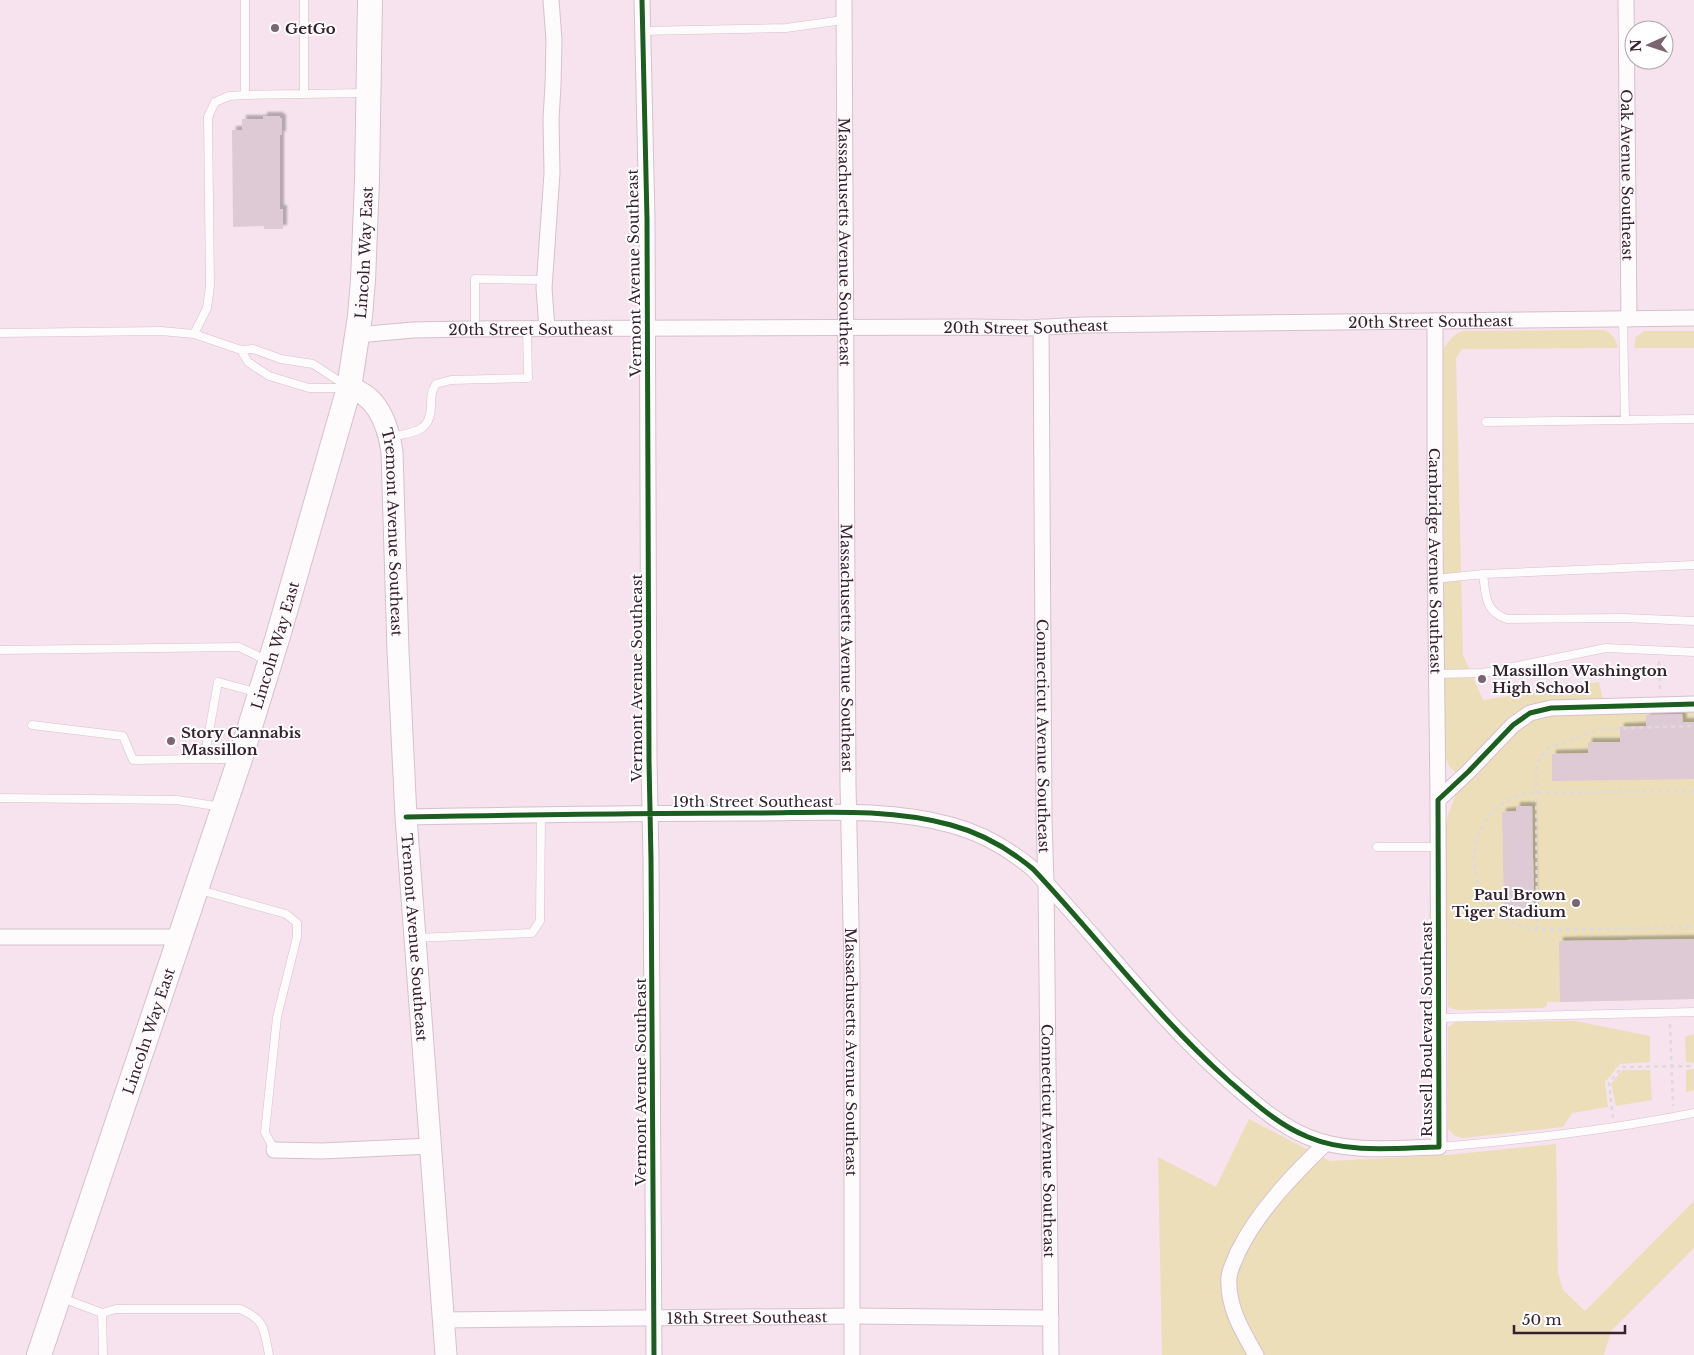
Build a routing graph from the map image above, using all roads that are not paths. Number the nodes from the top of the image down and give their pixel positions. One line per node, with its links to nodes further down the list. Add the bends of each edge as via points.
1 (245, 0): 12 (lane)
2 (304, 0): 11 (lane)
3 (370, 0): 10 (main road, Lincoln Way East)
4 (551, 0): 13 (street, via 554,85)
5 (642, 0): 9 (street, Vermont Avenue Southeast)
6 (844, 0): 8 (street, Massachusetts Avenue Southeast)
7 (1626, 0): 15 (street, Oak Avenue Southeast)
8 (843, 20): 9 (lane, via 786,28); 18 (street, Massachusetts Avenue Southeast)
9 (642, 31): 22 (street, Vermont Avenue Southeast)
10 (368, 92): 11 (lane); 25 (main road, Lincoln Way East, via 363,280)
11 (304, 94): 12 (lane)
12 (245, 95): 24 (lane, via 229,96 215,102 208,117 210,286 207,308)
13 (545, 280): 19 (lane, via 475,280); 21 (street)
14 (1694, 318): 15 (street, 20th Street Southeast)
15 (1626, 319): 16 (street, 20th Street Southeast); 29 (lane)
16 (1435, 322): 17 (street, 20th Street Southeast); 34 (street, Cambridge Avenue Southeast)
17 (1042, 327): 18 (street, 20th Street Southeast); 55 (street, Connecticut Avenue Southeast)
18 (845, 328): 22 (street, 20th Street Southeast); 48 (street, Massachusetts Avenue Southeast)
19 (475, 329): 20 (street, 20th Street Southeast); 25 (street, 20th Street Southeast)
20 (527, 329): 21 (street, 20th Street Southeast); 31 (lane, via 528,378 451,380 436,384 426,425 414,432)
21 (547, 329): 22 (street, 20th Street Southeast)
22 (647, 329): 49 (street, Vermont Avenue Southeast)
23 (0, 333): 24 (lane, via 161,331)
24 (194, 334): 26 (lane)
25 (357, 334): 27 (main road, Lincoln Way East)
26 (240, 350): 27 (lane, via 313,364); 27 (lane, via 248,362 270,376 309,388)
27 (349, 388): 31 (street, Tremont Avenue Southeast, via 358,390 372,401 384,419); 38 (main road, Lincoln Way East)
28 (1694, 419): 29 (lane)
29 (1625, 420): 30 (lane)
30 (1486, 422)
31 (389, 437): 51 (street, Tremont Avenue Southeast)
32 (1694, 565): 33 (lane)
33 (1483, 574): 34 (lane); 35 (lane, via 1491,610 1507,619)
34 (1435, 579): 39 (street, Cambridge Avenue Southeast)
35 (1694, 621)
36 (0, 650): 38 (lane, via 239,647)
37 (1694, 652): 39 (lane, via 1606,648 1483,673)
38 (270, 662): 40 (main road, Lincoln Way East)
39 (1437, 674): 46 (street, Cambridge Avenue Southeast)
40 (260, 694): 43 (lane, via 218,682); 44 (main road, Lincoln Way East)
41 (1694, 704): 46 (street, via 1550,708 1530,713 1513,725)
42 (32, 725): 43 (lane, via 123,736 133,760)
43 (204, 759): 44 (lane)
44 (240, 759): 47 (main road, Lincoln Way East)
45 (0, 798): 47 (lane, via 177,800)
46 (1438, 800): 54 (street, Russell Boulevard Southeast)
47 (224, 807): 56 (main road, Lincoln Way East)
48 (849, 813): 49 (street, 19th Street Southeast); 52 (street, 19th Street Southeast, via 895,815); 69 (street, Massachusetts Avenue Southeast)
49 (650, 814): 50 (street, 19th Street Southeast); 70 (street, Vermont Avenue Southeast)
50 (541, 815): 51 (street, 19th Street Southeast); 59 (lane, via 540,921 532,933)
51 (406, 817): 59 (street, Tremont Avenue Southeast)
52 (950, 824): 55 (street, Russell Boulevard Southeast, via 1000,845 1019,857)
53 (1377, 847): 54 (lane)
54 (1438, 847): 61 (street, Russell Boulevard Southeast)
55 (1046, 883): 63 (street, Russell Boulevard Southeast, via 1140,991 1216,1070 1290,1129); 71 (street, Connecticut Avenue Southeast)
56 (196, 889): 58 (main road, Lincoln Way East); 66 (lane, via 286,914 297,923 297,937 277,1017 266,1132)
57 (0, 937): 58 (street)
58 (179, 937): 67 (main road, Lincoln Way East)
59 (414, 938): 64 (street, Tremont Avenue Southeast)
60 (1694, 1012): 61 (lane)
61 (1438, 1018): 65 (street, Russell Boulevard Southeast)
62 (1694, 1113): 65 (lane, via 1522,1140)
63 (1326, 1143): 65 (street, Russell Boulevard Southeast, via 1379,1149); 80 (street, via 1292,1176 1258,1219 1231,1267 1230,1297 1234,1314)
64 (430, 1146): 66 (street); 72 (street, Tremont Avenue Southeast)
65 (1439, 1147)
66 (274, 1150)
67 (58, 1296): 68 (lane); 73 (main road, Lincoln Way East)
68 (102, 1313): 74 (lane); 75 (lane, via 116,1309 240,1309 261,1321)
69 (853, 1316): 70 (street, 18th Street Southeast); 71 (street, 18th Street Southeast); 78 (street, Massachusetts Avenue Southeast)
70 (654, 1318): 72 (street, 18th Street Southeast); 77 (street, Vermont Avenue Southeast)
71 (1051, 1318): 79 (street, Connecticut Avenue Southeast)
72 (443, 1320): 76 (street, Tremont Avenue Southeast)
73 (38, 1355)
74 (103, 1355)
75 (269, 1355)
76 (446, 1355)
77 (654, 1355)
78 (852, 1355)
79 (1051, 1355)
80 (1256, 1355)

